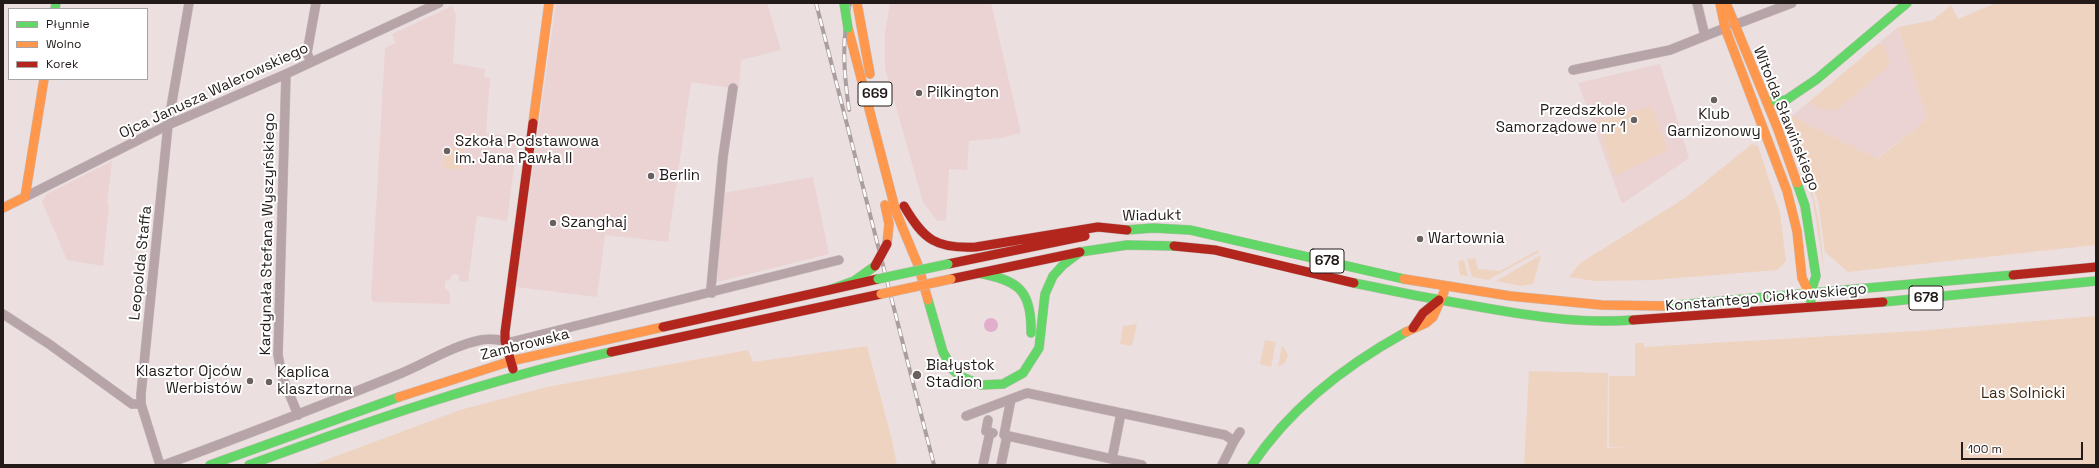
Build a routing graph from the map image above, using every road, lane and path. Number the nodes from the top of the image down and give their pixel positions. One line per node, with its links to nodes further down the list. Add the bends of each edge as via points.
1 (189, 3): 23 (street, Leopolda Staffa)
2 (316, 3): 16 (street, via 307,53)
3 (439, 3): 16 (street, Ojca Janusza Walerowskiego)
4 (549, 3): 44 (main road)
5 (844, 3): 13 (main road, bridge)
6 (1697, 3): 15 (street)
7 (1720, 3): 14 (main road, Witolda Sławińskiego)
8 (1726, 3): 12 (main road, Witolda Sławińskiego)
9 (1790, 3): 12 (street)
10 (1907, 3): 21 (main road, via 1817,79 1803,87 1783,91)
11 (858, 5): 25 (main road, 669, via 873,85)
12 (1734, 24): 14 (main road); 21 (main road, Witolda Sławińskiego)
13 (848, 28): 28 (main road, via 896,212 918,265 943,352 953,370 966,380 988,385 1003,384 1023,373 1035,358 1039,348 1043,305 1048,285 1063,265); 35 (main road, bridge, via 859,102 888,219 889,235 875,266 854,281)
14 (1725, 28): 15 (street); 22 (main road, Witolda Sławińskiego)
15 (1705, 36): 17 (street, via 1670,50)
16 (311, 62): 18 (street, Ojca Janusza Walerowskiego)
17 (1573, 70)
18 (286, 74): 23 (street, Ojca Janusza Walerowskiego); 50 (street, Kardynała Stefana Wyszyńskiego, via 278,355 282,376)
19 (44, 80): 24 (main road)
20 (733, 88): 36 (street, via 723,157)
21 (1768, 102): 22 (main road); 37 (main road, Witolda Sławińskiego, via 1805,206 1816,276)
22 (1755, 107): 37 (main road, Witolda Sławińskiego, via 1790,201 1797,231 1802,278)
23 (168, 125): 24 (street, Ojca Janusza Walerowskiego); 48 (street, Leopolda Staffa)
24 (25, 197): 26 (main road, Ojca Janusza Walerowskiego)
25 (904, 206): 27 (main road, via 924,235 940,244 958,248 1098,227); 31 (main road, via 932,282 950,347 960,364 976,375 1000,375 1015,367 1027,352 1032,306 1025,292 1010,280)
26 (3, 208)
27 (1120, 230): 33 (main road, Wiadukt / 678, bridge, via 1080,236); 34 (main road, Wiadukt / 678, via 1169,228 1207,232)
28 (1080, 252): 31 (main road, Wiadukt / 678); 39 (main road, Wiadukt / 678, via 1144,244 1202,248)
29 (840, 260): 36 (street, Zambrowska)
30 (2096, 266): 37 (main road, Konstantego Ciołkowskiego / 678)
31 (978, 273): 38 (main road, Wiadukt / 678, bridge)
32 (2096, 281): 41 (main road, Konstantego Ciołkowskiego / 678)
33 (855, 285): 35 (main road, Zambrowska / 678)
34 (1448, 287): 39 (main road); 40 (main road, Konstantego Ciołkowskiego / 678, via 1540,300 1602,305)
35 (829, 290): 45 (main road, Zambrowska / 678)
36 (712, 293): 44 (street, Zambrowska, via 511,342)
37 (1810, 294): 40 (main road, Konstantego Ciołkowskiego / 678); 41 (main road, Witolda Sławińskiego)
38 (860, 299): 46 (main road, Zambrowska / 678)
39 (1439, 300): 43 (main road, Konstantego Ciołkowskiego / 678, via 1519,314 1568,319 1640,322); 66 (main road, via 1423,313 1413,328 1328,383 1283,426)
40 (1690, 305): 43 (main road)
41 (1811, 309): 43 (main road, Konstantego Ciołkowskiego / 678)
42 (3, 314): 48 (street, via 132,404)
43 (1691, 318)
44 (505, 340): 45 (main road); 50 (street, Zambrowska, via 480,340 456,348 412,369)
45 (511, 361): 46 (main road); 60 (main road, Zambrowska / 678, via 392,399)
46 (516, 376): 61 (main road, Zambrowska / 678, via 395,413)
47 (1011, 399): 49 (street, via 1030,394); 51 (street); 55 (street)
48 (141, 404): 58 (street)
49 (1121, 413): 56 (street, via 1225,435); 57 (street)
50 (298, 415): 59 (street, Zambrowska)
51 (966, 416)
52 (988, 420): 53 (street, via 986,432)
53 (990, 432): 55 (street); 62 (street)
54 (1240, 432): 56 (street)
55 (1006, 436): 57 (street); 63 (street)
56 (1234, 441): 65 (street)
57 (1112, 459): 64 (street)
58 (160, 465)
59 (164, 465)
60 (210, 465)
61 (249, 465)
62 (983, 465)
63 (1001, 465)
64 (1142, 465)
65 (1222, 465)
66 (1252, 465)

